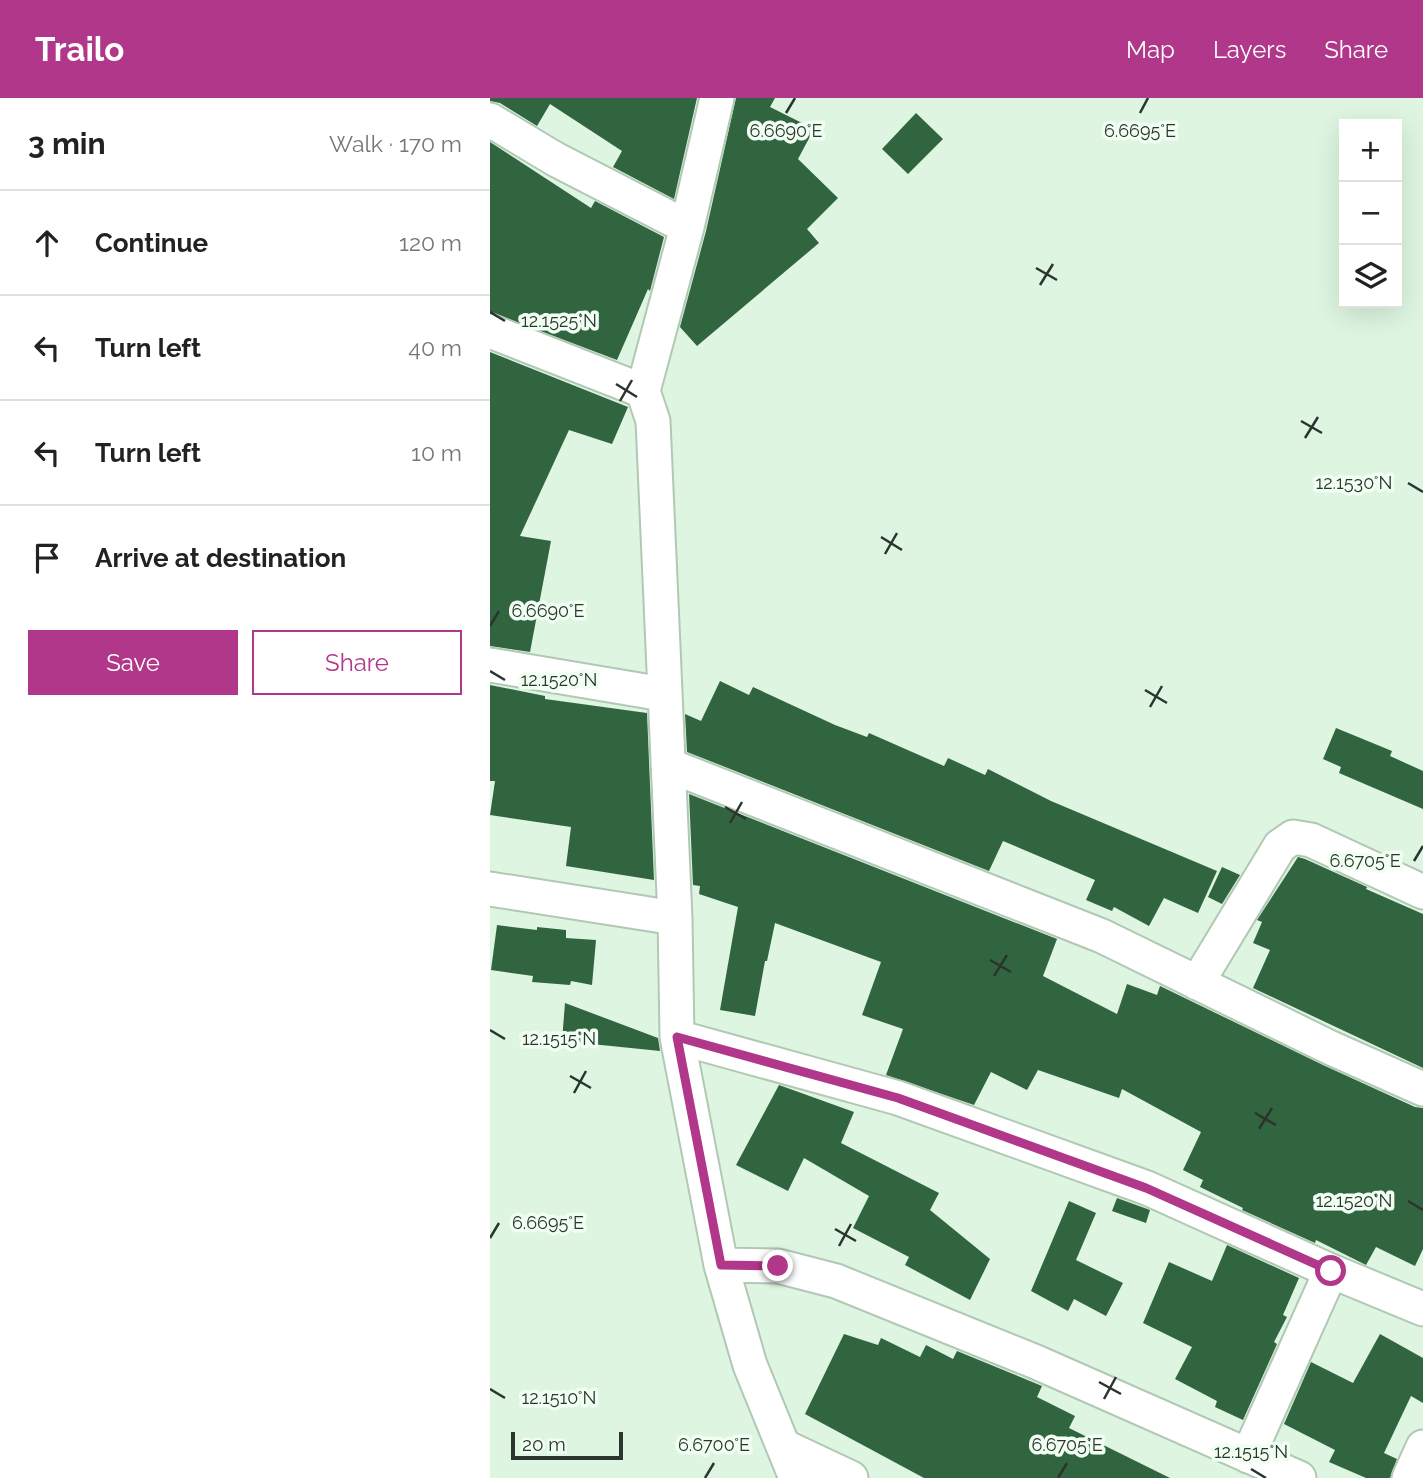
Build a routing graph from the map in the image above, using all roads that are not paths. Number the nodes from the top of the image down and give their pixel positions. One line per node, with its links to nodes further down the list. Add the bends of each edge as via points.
1 (717, 98): 3 (street)
2 (490, 120): 3 (street)
3 (687, 227): 5 (street)
4 (490, 331): 5 (street)
5 (643, 391): 7 (street, via 653,421)
6 (490, 665): 7 (street)
7 (663, 694): 8 (street)
8 (668, 765): 11 (street); 12 (street, via 1102,936)
9 (490, 889): 11 (street)
10 (1423, 892): 12 (street, via 1311,840 1293,837 1280,846)
11 (675, 918): 13 (street)
12 (1197, 983): 14 (street)
13 (677, 1037): 15 (street); 16 (street, via 898,1098 1146,1188)
14 (1423, 1089)
15 (721, 1265): 18 (street, via 750,1365); 20 (street, via 778,1266 836,1281 1036,1362)
16 (1331, 1271): 17 (street); 20 (street)
17 (1423, 1309)
18 (783, 1446): 21 (street); 22 (street)
19 (1423, 1447): 24 (street)
20 (1248, 1456): 23 (street)
21 (796, 1478)
22 (850, 1478)
23 (1299, 1478)
24 (1409, 1478)

